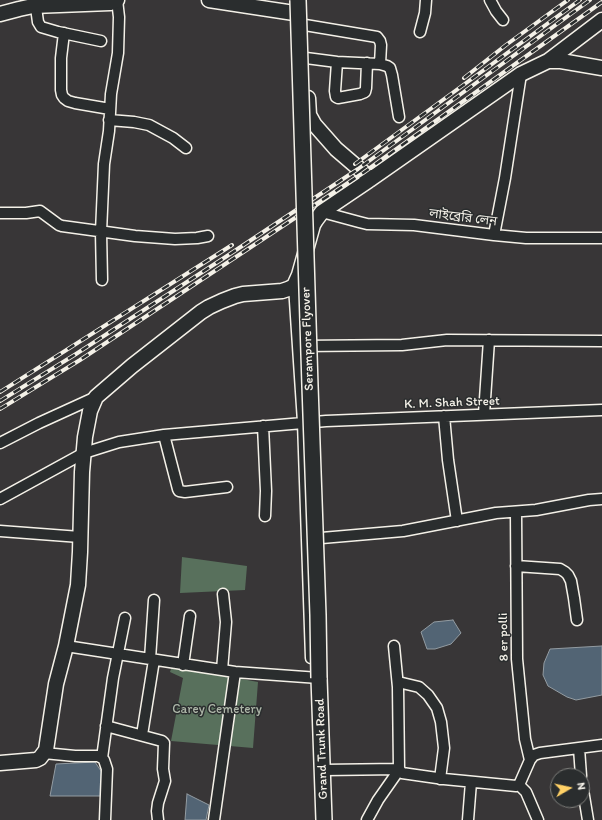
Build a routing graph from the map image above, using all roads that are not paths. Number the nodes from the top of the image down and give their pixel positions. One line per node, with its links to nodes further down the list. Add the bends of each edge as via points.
1 (117, 0): 6 (street, via 110,3); 23 (street, via 118,53)
2 (305, 0): 12 (street)
3 (426, 0): 13 (street)
4 (490, 0): 10 (street)
5 (216, 1): 8 (street)
6 (36, 3): 7 (street); 14 (street, via 41,27)
7 (18, 4): 9 (street)
8 (295, 4): 27 (street); 71 (main road, Serampore Flyover, bridge, via 318,607)
9 (0, 14)
10 (503, 20)
11 (602, 20): 17 (street)
12 (305, 25): 16 (street); 20 (street, via 376,37 380,41)
13 (420, 32)
14 (64, 33): 15 (street); 23 (street, via 61,58 61,90 64,98 75,103)
15 (101, 41)
16 (306, 58): 18 (street); 28 (street, via 310,118 336,149)
17 (548, 61): 21 (street); 22 (street)
18 (337, 62): 19 (street); 19 (street, via 335,91 338,98 365,92)
19 (367, 64): 20 (street)
20 (380, 64): 24 (street, via 387,66 391,71)
21 (602, 68)
22 (521, 74): 28 (street); 33 (street)
23 (110, 109): 25 (street)
24 (399, 117)
25 (109, 120): 26 (street, via 149,125); 31 (street)
26 (186, 148)
27 (296, 161)
28 (372, 179): 29 (street)
29 (322, 212): 33 (street, লাইব্রেরি লেন, via 367,224 414,225); 36 (street, via 313,225)
30 (0, 213): 31 (street, via 38,211 59,225)
31 (101, 232): 32 (street, via 175,239); 35 (street)
32 (208, 236)
33 (494, 236): 34 (street, লাইব্রেরি লেন)
34 (602, 238)
35 (102, 280)
36 (294, 286): 39 (street); 40 (street, via 288,290 234,296 201,312)
37 (489, 340): 38 (street); 39 (street, via 447,340 402,345); 42 (street)
38 (602, 341)
39 (298, 346): 44 (street)
40 (96, 397): 47 (street); 48 (street, via 87,422)
41 (602, 410): 42 (street, K. M. Shah Street)
42 (484, 414): 43 (street, K. M. Shah Street)
43 (444, 416): 44 (street, K. M. Shah Street); 54 (street)
44 (303, 422): 45 (street, K. M. Shah Street); 57 (street)
45 (263, 426): 46 (street, K. M. Shah Street); 53 (street)
46 (164, 435): 48 (street, K. M. Shah Street, via 115,443); 49 (street, via 179,491)
47 (0, 443)
48 (84, 453): 50 (street, K. M. Shah Street); 56 (street)
49 (227, 487)
50 (0, 499)
51 (602, 499): 52 (street)
52 (516, 512): 54 (street, via 496,513); 58 (street, 8 er polli)
53 (265, 516)
54 (457, 521): 57 (street, via 403,531)
55 (0, 531): 56 (street)
56 (80, 537): 64 (street, via 78,585)
57 (308, 539): 71 (street)
58 (516, 566): 63 (street, via 560,569 565,572 571,581); 79 (street, 8 er polli, via 517,659 525,739)
59 (222, 594): 69 (street, via 226,622)
60 (154, 600): 67 (street)
61 (190, 616): 68 (street)
62 (124, 618): 66 (street)
63 (577, 620)
64 (66, 646): 66 (street); 77 (street, via 56,684)
65 (394, 646): 72 (street)
66 (118, 654): 67 (street); 73 (street)
67 (152, 660): 68 (street); 74 (street)
68 (183, 665): 69 (street)
69 (222, 670): 70 (street)
70 (234, 672): 71 (street); 90 (street)
71 (316, 678): 82 (main road, Grand Trunk Road)
72 (398, 682): 83 (street); 84 (street, via 420,687 437,708 444,748)
73 (106, 726): 74 (street); 78 (street)
74 (142, 735): 89 (street, via 164,743 165,781 158,803)
75 (602, 745): 76 (street)
76 (579, 748): 79 (street, via 540,753); 81 (street)
77 (44, 754): 78 (street); 80 (street, via 36,760)
78 (102, 758): 88 (street, via 107,769)
79 (530, 760): 86 (street)
80 (0, 763)
81 (580, 768)
82 (323, 770): 83 (street); 91 (main road, Grand Trunk Road)
83 (399, 770): 84 (street, via 406,774); 92 (street)
84 (440, 779): 85 (street)
85 (471, 782): 86 (street); 93 (street)
86 (519, 785): 94 (street, via 526,792)
87 (586, 808): 95 (street)
88 (106, 820)
89 (158, 820)
90 (214, 820)
91 (324, 820)
92 (367, 820)
93 (468, 820)
94 (538, 820)
95 (588, 820)

